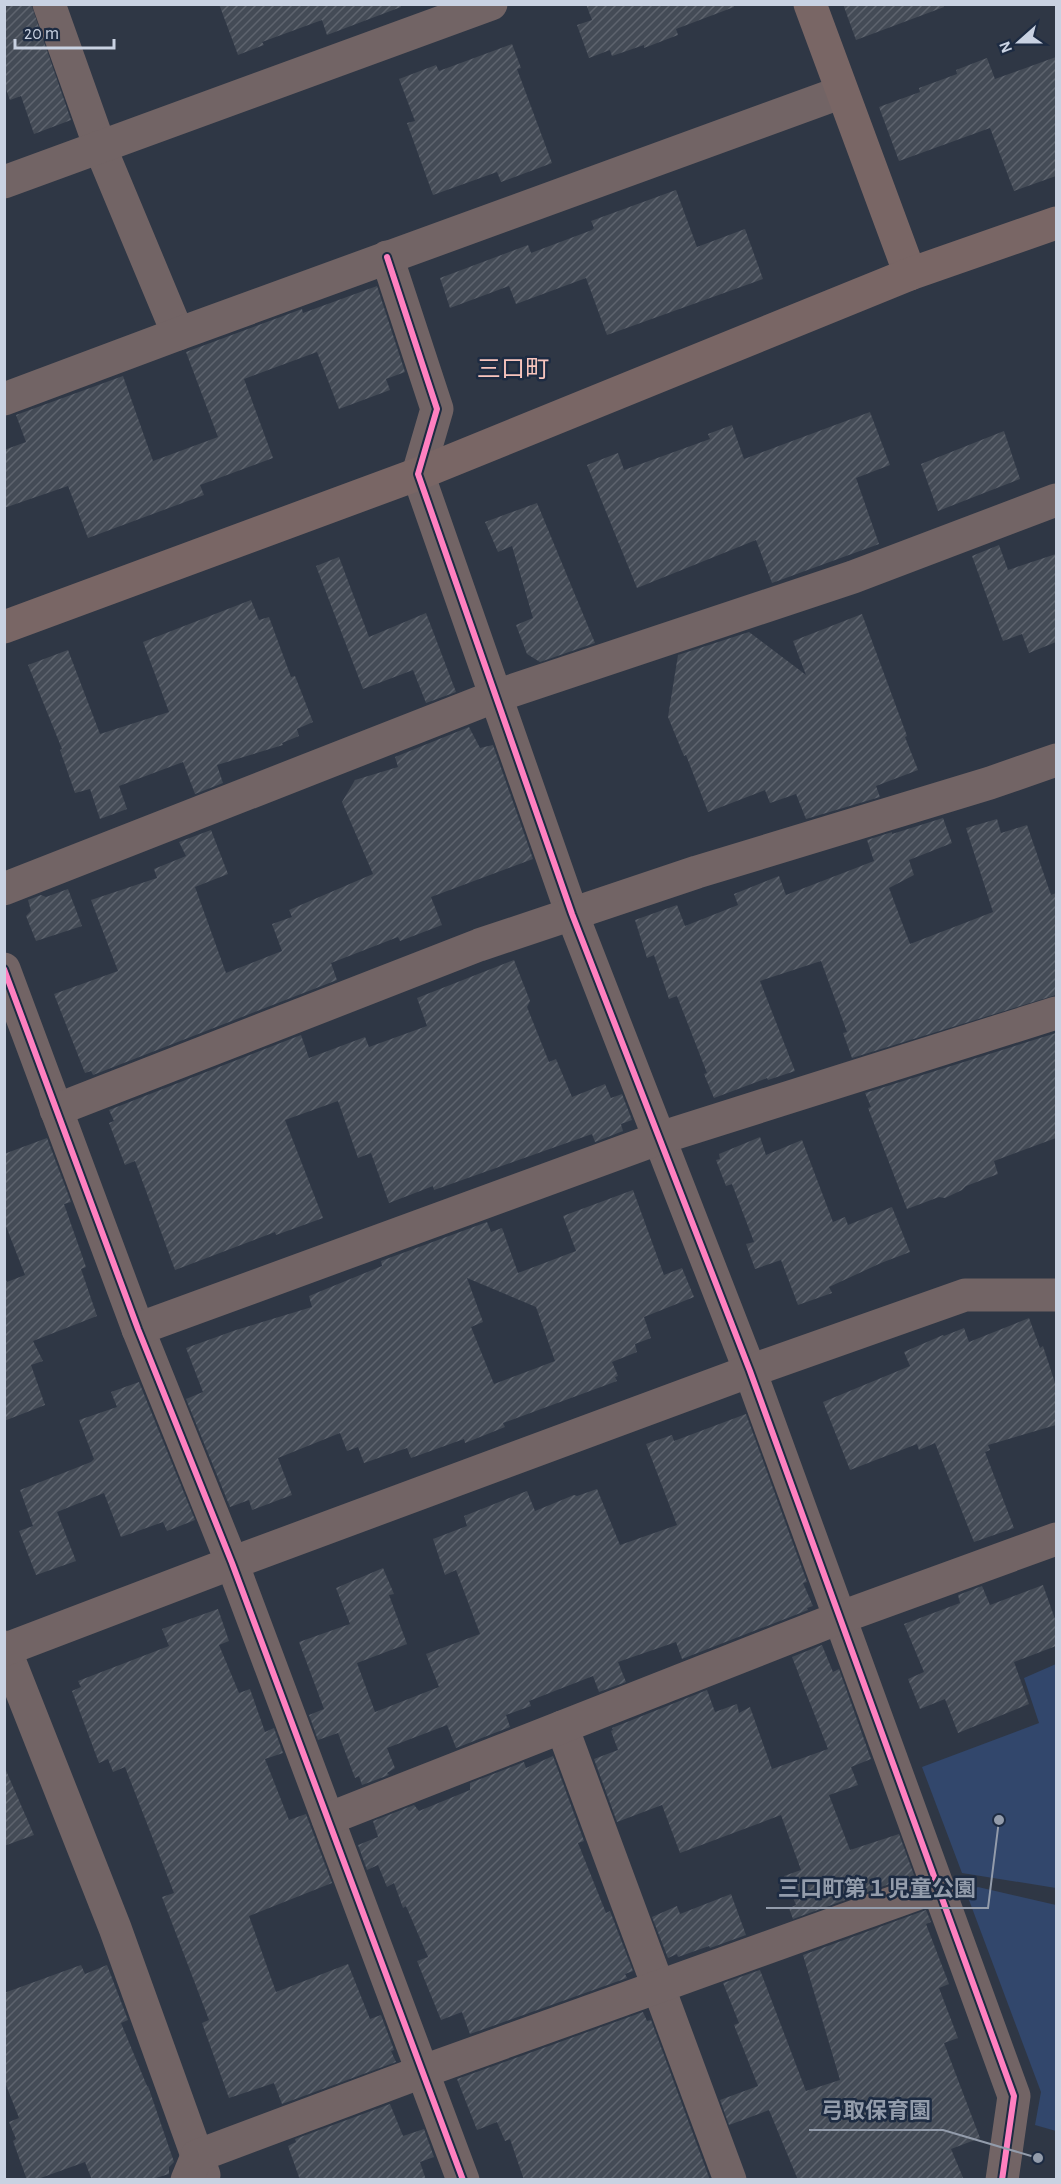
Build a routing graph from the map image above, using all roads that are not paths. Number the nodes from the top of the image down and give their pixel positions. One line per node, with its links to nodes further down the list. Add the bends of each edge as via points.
1 (49, 4): 5 (street)
2 (491, 4): 5 (street)
3 (810, 4): 4 (street)
4 (842, 92): 8 (street); 9 (street)
5 (100, 147): 6 (street); 10 (street)
6 (4, 182)
7 (1056, 223): 9 (street)
8 (387, 258): 10 (street); 12 (street, via 437,409)
9 (910, 274): 12 (street)
10 (178, 334): 11 (street)
11 (4, 399)
12 (418, 474): 14 (street); 15 (street)
13 (1056, 500): 15 (street, via 853,577)
14 (4, 627)
15 (496, 696): 17 (street); 18 (street)
16 (1056, 760): 18 (street)
17 (4, 889)
18 (572, 914): 21 (street, via 479,945); 22 (street)
19 (4, 969): 21 (street)
20 (1056, 1013): 22 (street)
21 (56, 1110): 24 (street)
22 (660, 1138): 24 (street); 25 (street)
23 (1056, 1295): 25 (street, via 965,1295)
24 (138, 1329): 27 (street)
25 (750, 1371): 27 (street); 28 (street)
26 (1056, 1539): 28 (street)
27 (232, 1563): 29 (street); 31 (street)
28 (839, 1618): 30 (street); 32 (street)
29 (5, 1649): 35 (street, via 115,1928)
30 (562, 1727): 31 (street); 33 (street)
31 (328, 1819): 34 (street)
32 (936, 1887): 33 (street); 38 (street, via 1014,2096)
33 (659, 1988): 34 (street); 37 (street)
34 (423, 2071): 35 (street); 36 (street)
35 (197, 2172)
36 (463, 2180)
37 (729, 2180)
38 (1002, 2180)

